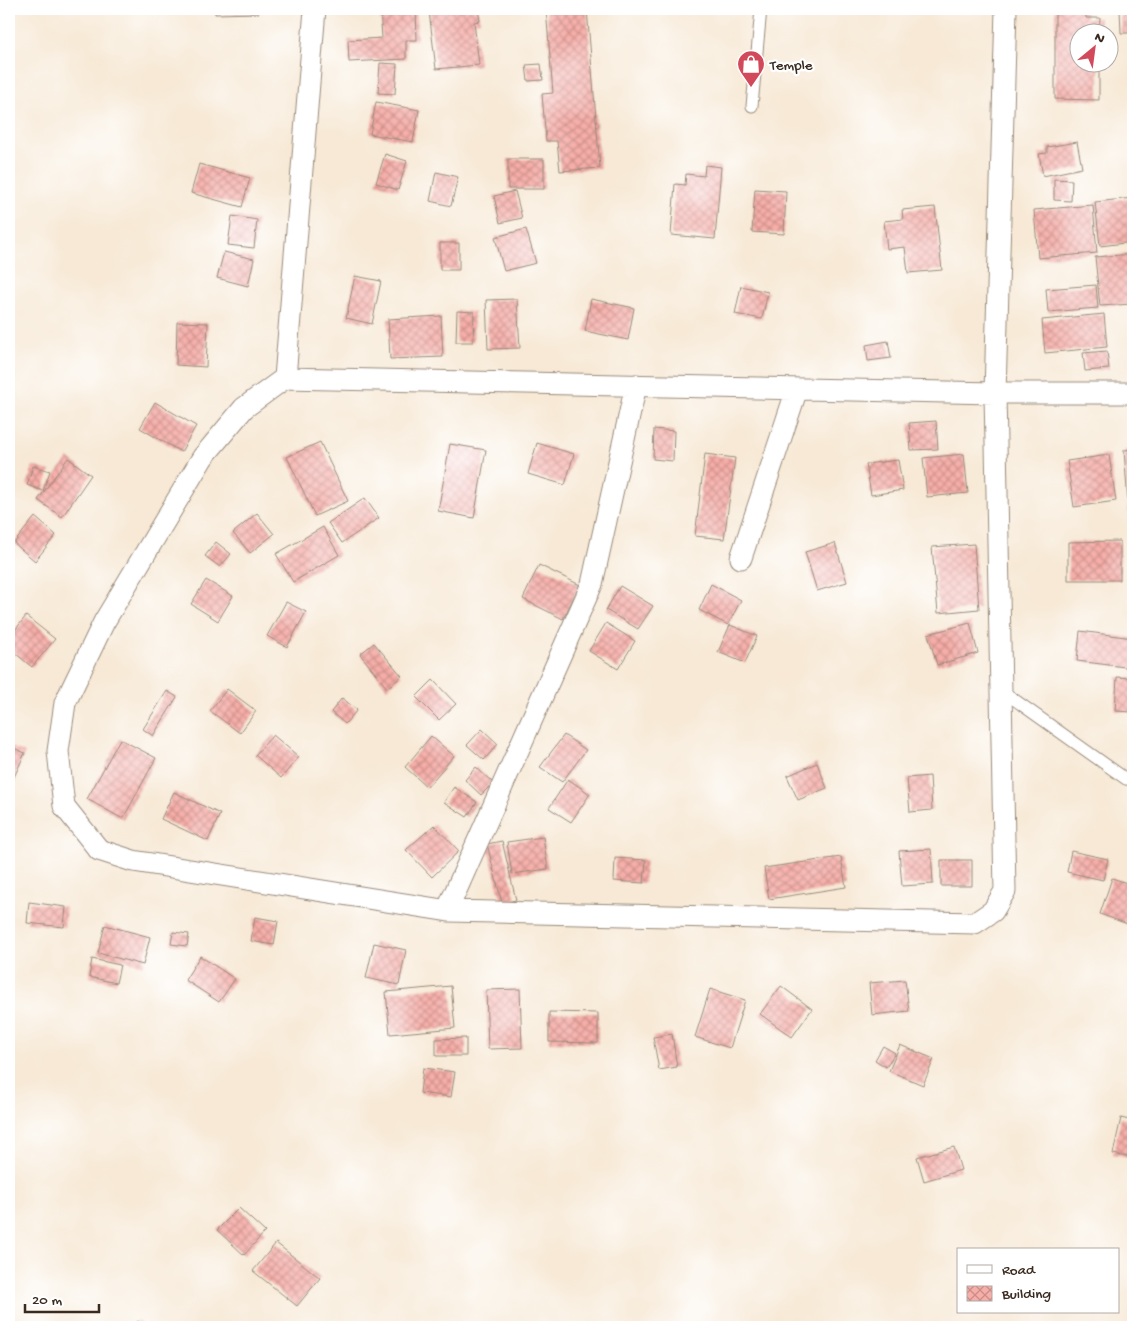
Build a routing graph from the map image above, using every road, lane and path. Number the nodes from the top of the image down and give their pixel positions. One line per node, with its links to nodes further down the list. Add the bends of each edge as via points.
1 (315, 9): 5 (street)
2 (761, 9): 4 (lane)
3 (1006, 9): 8 (street)
4 (752, 106)
5 (285, 378): 6 (street); 13 (street, via 244,408 203,457 104,622 65,703 58,751 64,806 100,850 133,861)
6 (636, 386): 7 (street); 13 (street, via 592,584)
7 (797, 389): 8 (street); 10 (street)
8 (995, 393): 9 (street); 11 (street)
9 (1133, 393)
10 (741, 558)
11 (1001, 690): 12 (lane, via 1126,780); 13 (street, via 1005,891 993,911 975,924)
12 (1133, 780)
13 (448, 912)

